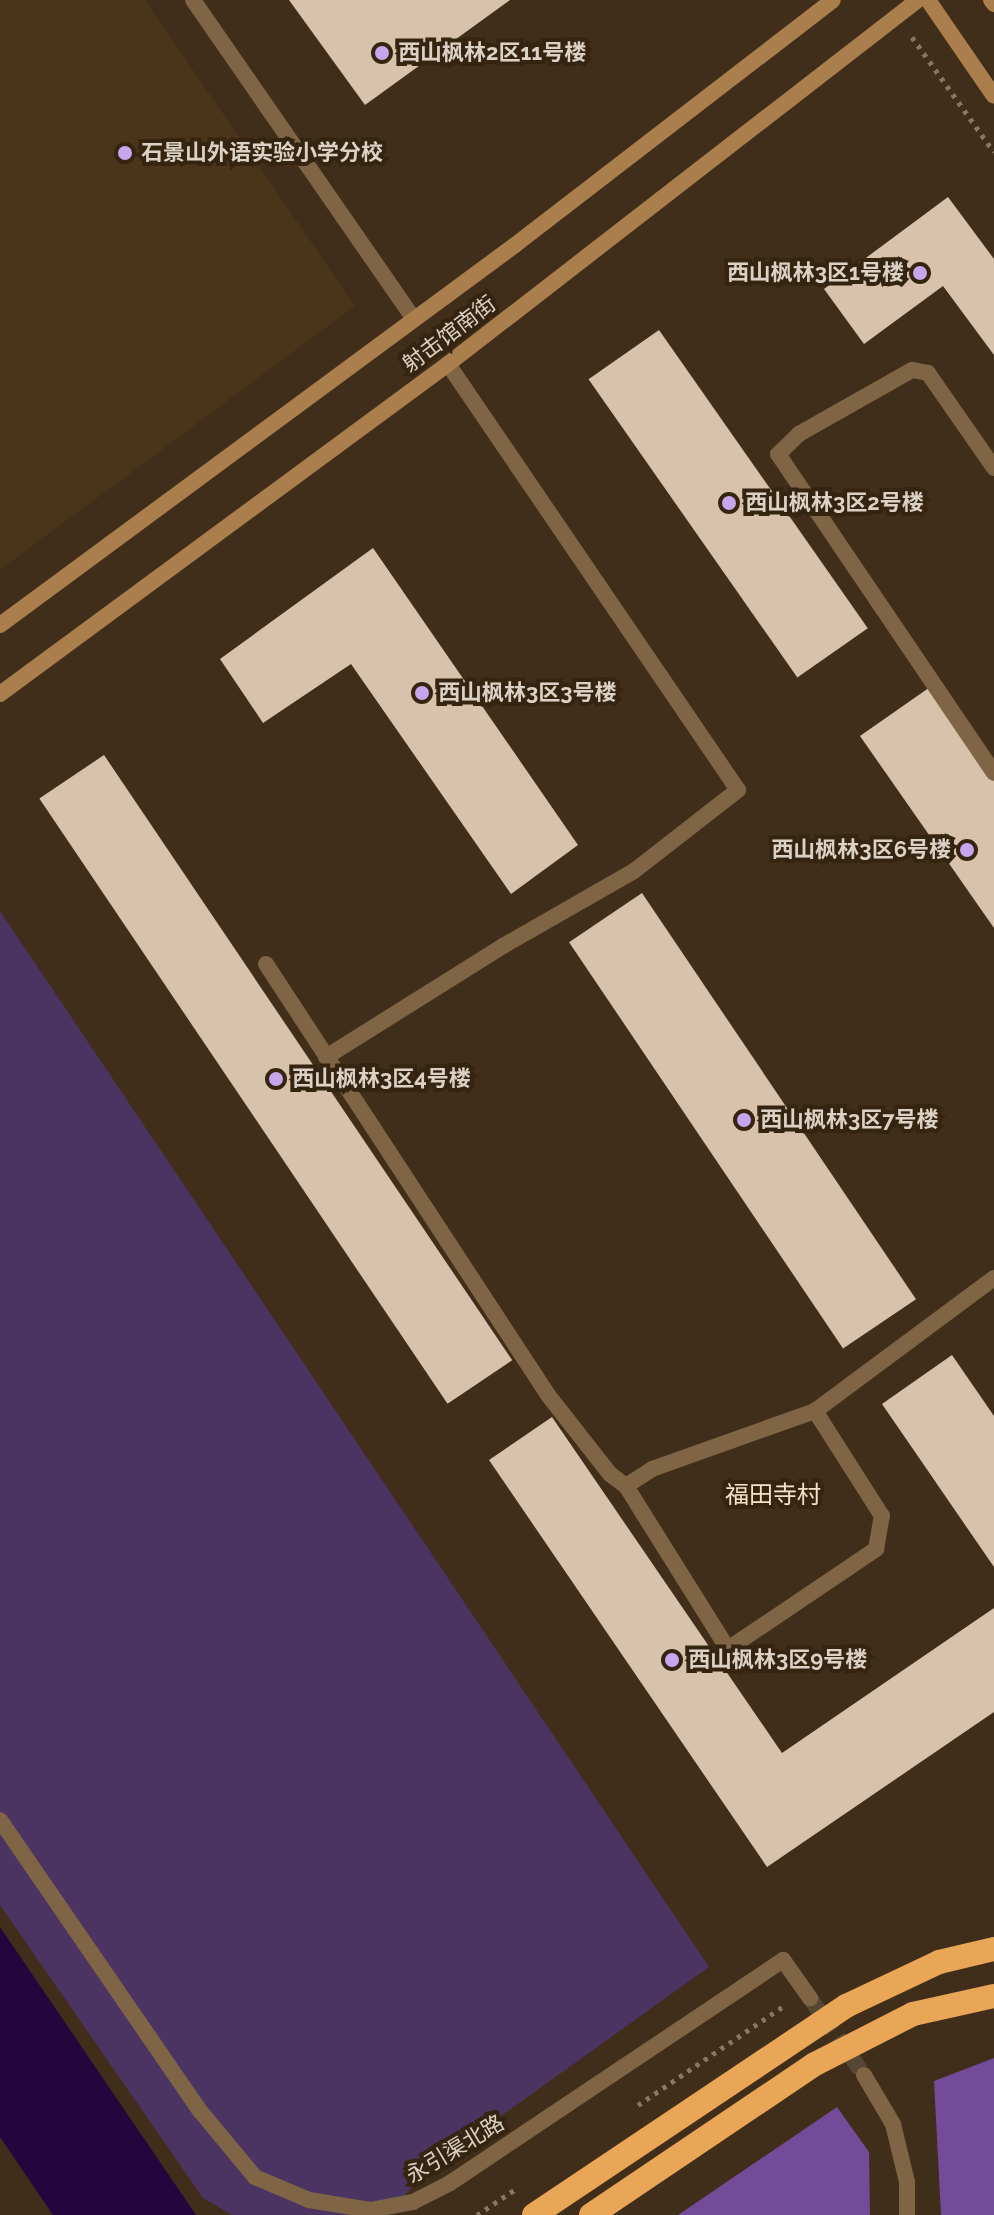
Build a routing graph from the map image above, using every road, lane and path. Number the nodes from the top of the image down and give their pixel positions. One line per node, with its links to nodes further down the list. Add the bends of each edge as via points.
1 (193, 0): 8 (street)
2 (833, 0): 8 (main road, 射击馆南街)
3 (918, 0): 5 (main road, 射击馆南街)
4 (928, 0): 6 (main road)
5 (897, 16): 7 (path); 9 (main road, 射击馆南街)
6 (994, 96)
7 (994, 152)
8 (414, 319): 11 (main road, 射击馆南街)
9 (448, 364): 12 (main road, 射击馆南街); 15 (street, via 738,790 634,871)
10 (994, 468): 13 (street, via 928,373 912,370 799,434 778,454)
11 (0, 625)
12 (0, 694)
13 (994, 773)
14 (266, 964): 15 (street)
15 (326, 1057): 18 (street, via 548,1395 610,1474)
16 (994, 1278): 17 (street)
17 (815, 1411): 18 (street, via 652,1469); 18 (street, via 882,1516 876,1549 728,1649)
18 (626, 1486)
19 (0, 1820): 21 (street, 永引渠北路, via 201,2112 255,2177 309,2200 370,2210 413,2202 450,2183 783,1960)
20 (994, 1949): 27 (highway, via 939,1962 846,2006)
21 (806, 1992): 24 (path)
22 (994, 1996): 28 (highway, via 913,2014 815,2064)
23 (864, 2075): 29 (street, via 893,2124 907,2182)
24 (630, 2111)
25 (516, 2189): 26 (path)
26 (477, 2215)
27 (534, 2215)
28 (591, 2215)
29 (907, 2215)

